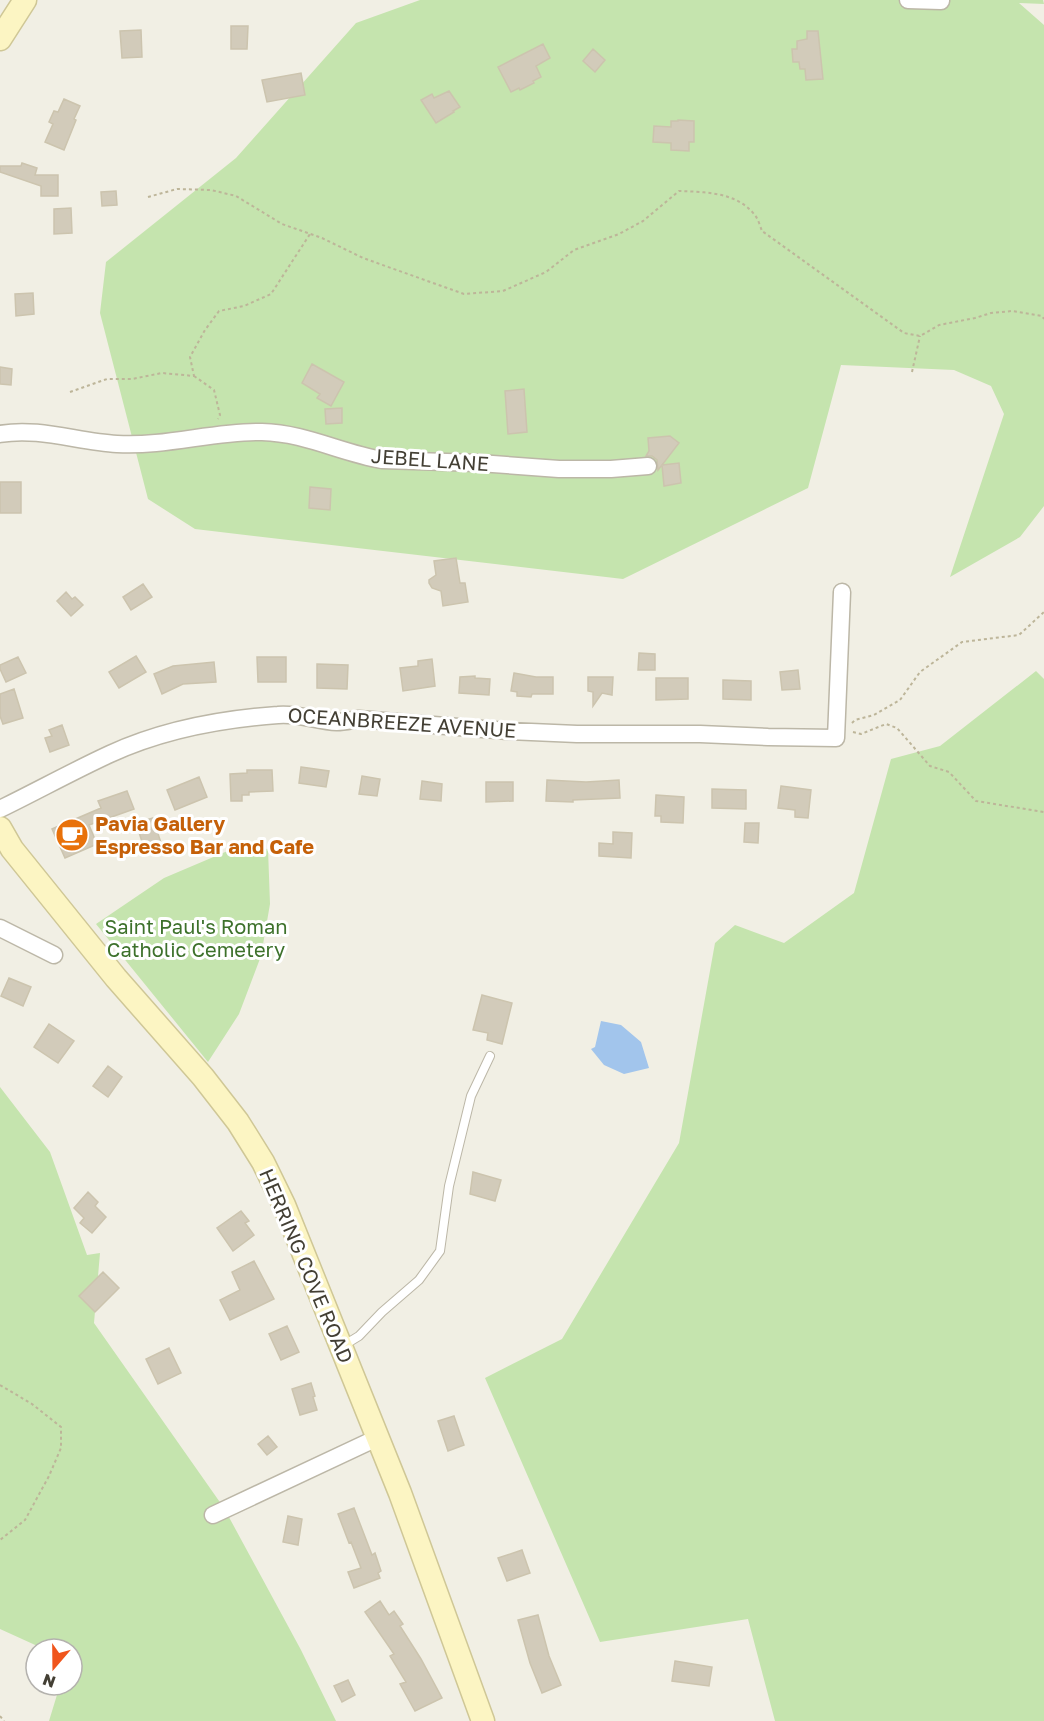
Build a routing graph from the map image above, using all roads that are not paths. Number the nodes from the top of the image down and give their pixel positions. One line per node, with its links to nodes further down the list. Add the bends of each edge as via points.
1 (25, 0): 4 (main road)
2 (908, 0): 3 (street)
3 (941, 1)
4 (0, 39)
5 (0, 434): 6 (street, JEBEL LANE, via 28,432 135,445 243,433 284,434 382,460 559,469)
6 (648, 466)
7 (842, 592): 8 (street, OCEANBREEZE AVENUE, via 836,738 577,734 359,719 336,722 279,715 194,726 152,739 111,754)
8 (0, 809)
9 (2, 837): 13 (main road, HERRING COVE ROAD, via 238,1122 284,1205)
10 (0, 928): 11 (street)
11 (54, 955)
12 (490, 1056): 13 (lane, via 471,1096 449,1186 440,1251 419,1280)
13 (341, 1348): 14 (main road, HERRING COVE ROAD)
14 (377, 1438): 15 (street); 16 (main road, HERRING COVE ROAD)
15 (213, 1515)
16 (483, 1721)

